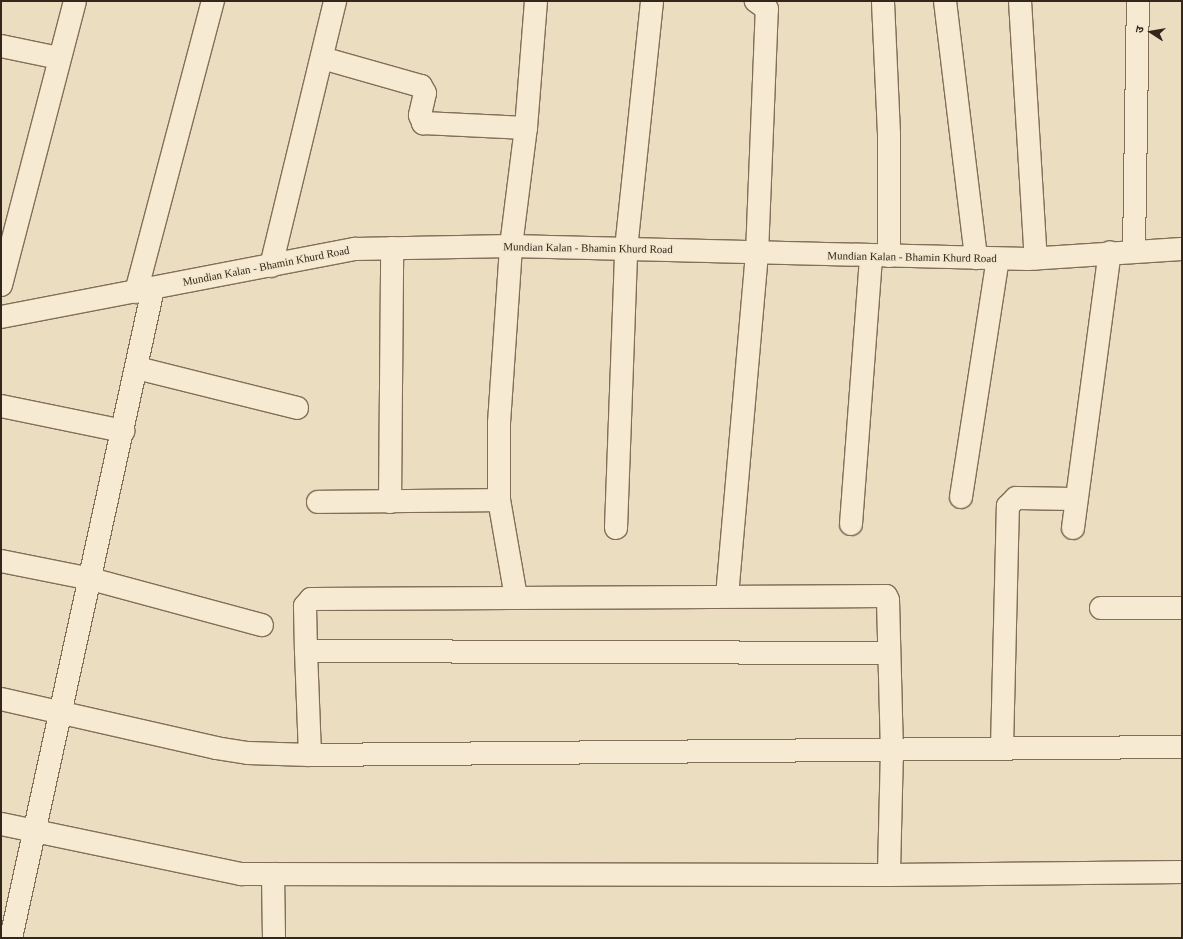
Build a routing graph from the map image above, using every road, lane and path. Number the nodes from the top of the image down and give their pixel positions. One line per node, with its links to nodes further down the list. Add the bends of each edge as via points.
1 (75, 1): 12 (street)
2 (213, 1): 28 (street)
3 (335, 1): 13 (street)
4 (536, 1): 14 (street)
5 (652, 1): 17 (street)
6 (756, 1): 21 (street, via 767,9)
7 (945, 1): 23 (street)
8 (1020, 1): 25 (street)
9 (1138, 1): 19 (street)
10 (883, 2): 22 (street, via 889,135)
11 (1, 46): 12 (street)
12 (59, 58): 27 (street)
13 (322, 58): 14 (street, via 421,86 424,93 420,115 423,123); 26 (street)
14 (526, 128): 15 (street)
15 (511, 246): 16 (street, Mundian Kalan - Bhamin Khurd Road); 17 (street, Mundian Kalan - Bhamin Khurd Road); 36 (street, via 499,423)
16 (392, 248): 26 (street, Mundian Kalan - Bhamin Khurd Road, via 355,249); 38 (street)
17 (626, 249): 21 (street, Mundian Kalan - Bhamin Khurd Road); 40 (street)
18 (1182, 249): 19 (street, Mundian Kalan - Bhamin Khurd Road)
19 (1134, 250): 20 (street, Mundian Kalan - Bhamin Khurd Road)
20 (1110, 252): 25 (street, Mundian Kalan - Bhamin Khurd Road); 35 (street)
21 (757, 254): 22 (street, Mundian Kalan - Bhamin Khurd Road); 44 (street)
22 (880, 256): 23 (street, Mundian Kalan - Bhamin Khurd Road); 39 (street)
23 (976, 258): 24 (street, Mundian Kalan - Bhamin Khurd Road)
24 (998, 259): 25 (street, Mundian Kalan - Bhamin Khurd Road); 34 (street)
25 (1036, 259)
26 (271, 266): 28 (street, Mundian Kalan - Bhamin Khurd Road)
27 (1, 285)
28 (144, 291): 29 (street, Mundian Kalan - Bhamin Khurd Road); 30 (street)
29 (1, 317)
30 (137, 368): 32 (street); 33 (street)
31 (1, 406): 33 (street)
32 (297, 408)
33 (123, 431): 43 (street)
34 (962, 497)
35 (1075, 499): 41 (street); 54 (street, via 1016,498 1008,506)
36 (499, 500): 38 (street); 45 (street)
37 (318, 502): 38 (street)
38 (390, 502)
39 (851, 524)
40 (616, 528)
41 (1073, 528)
42 (1, 561): 43 (street)
43 (91, 579): 48 (street); 52 (street)
44 (727, 596): 45 (street); 50 (street, via 886,596)
45 (516, 597): 49 (street, via 311,599 305,606)
46 (1101, 608): 47 (street)
47 (1182, 608)
48 (262, 625)
49 (306, 651): 50 (street); 56 (street)
50 (888, 653): 55 (street)
51 (1, 699): 52 (street)
52 (62, 714): 56 (street, via 232,752); 58 (street)
53 (1182, 747): 54 (street)
54 (1002, 748): 55 (street)
55 (892, 750): 56 (street); 61 (street)
56 (310, 755)
57 (1, 824): 58 (street)
58 (35, 831): 60 (street, via 221,872); 62 (street)
59 (1182, 872): 61 (street)
60 (273, 874): 61 (street); 63 (street)
61 (889, 876)
62 (11, 938)
63 (274, 938)

